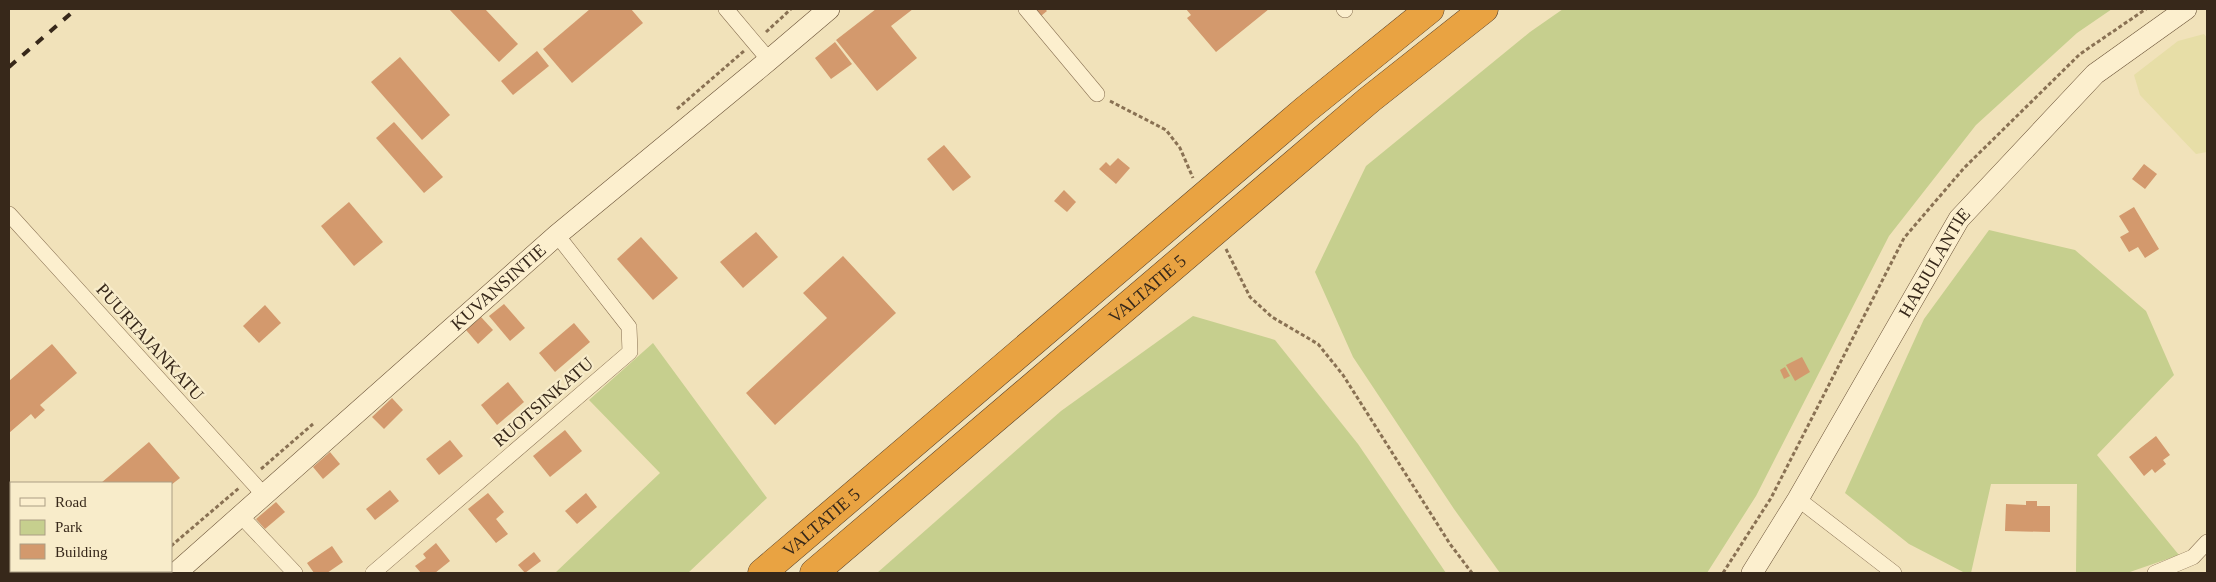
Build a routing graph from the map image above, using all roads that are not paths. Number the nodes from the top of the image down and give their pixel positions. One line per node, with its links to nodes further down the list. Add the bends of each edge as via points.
1 (726, 9): 7 (street)
2 (828, 9): 7 (street, KUVANSINTIE)
3 (1026, 9): 8 (street)
4 (1430, 9): 18 (highway, VALTATIE 5, via 1305,110)
5 (1484, 9): 19 (highway, VALTATIE 5, via 1369,100)
6 (2186, 9): 12 (street, HARJULANTIE, via 2095,74 1959,219)
7 (769, 60): 10 (street, KUVANSINTIE)
8 (1097, 94)
9 (9, 214): 11 (street, PUURTAJANKATU)
10 (557, 235): 11 (street, KUVANSINTIE); 17 (street, RUOTSINKATU, via 629,327 630,352)
11 (264, 496): 13 (street, KUVANSINTIE)
12 (1798, 498): 20 (street, HARJULANTIE); 21 (street)
13 (241, 516): 15 (street, KUVANSINTIE); 16 (street)
14 (2207, 542): 22 (street, via 2193,557)
15 (176, 573)
16 (295, 573)
17 (373, 573)
18 (762, 573)
19 (814, 573)
20 (1752, 573)
21 (1894, 573)
22 (2155, 573)

